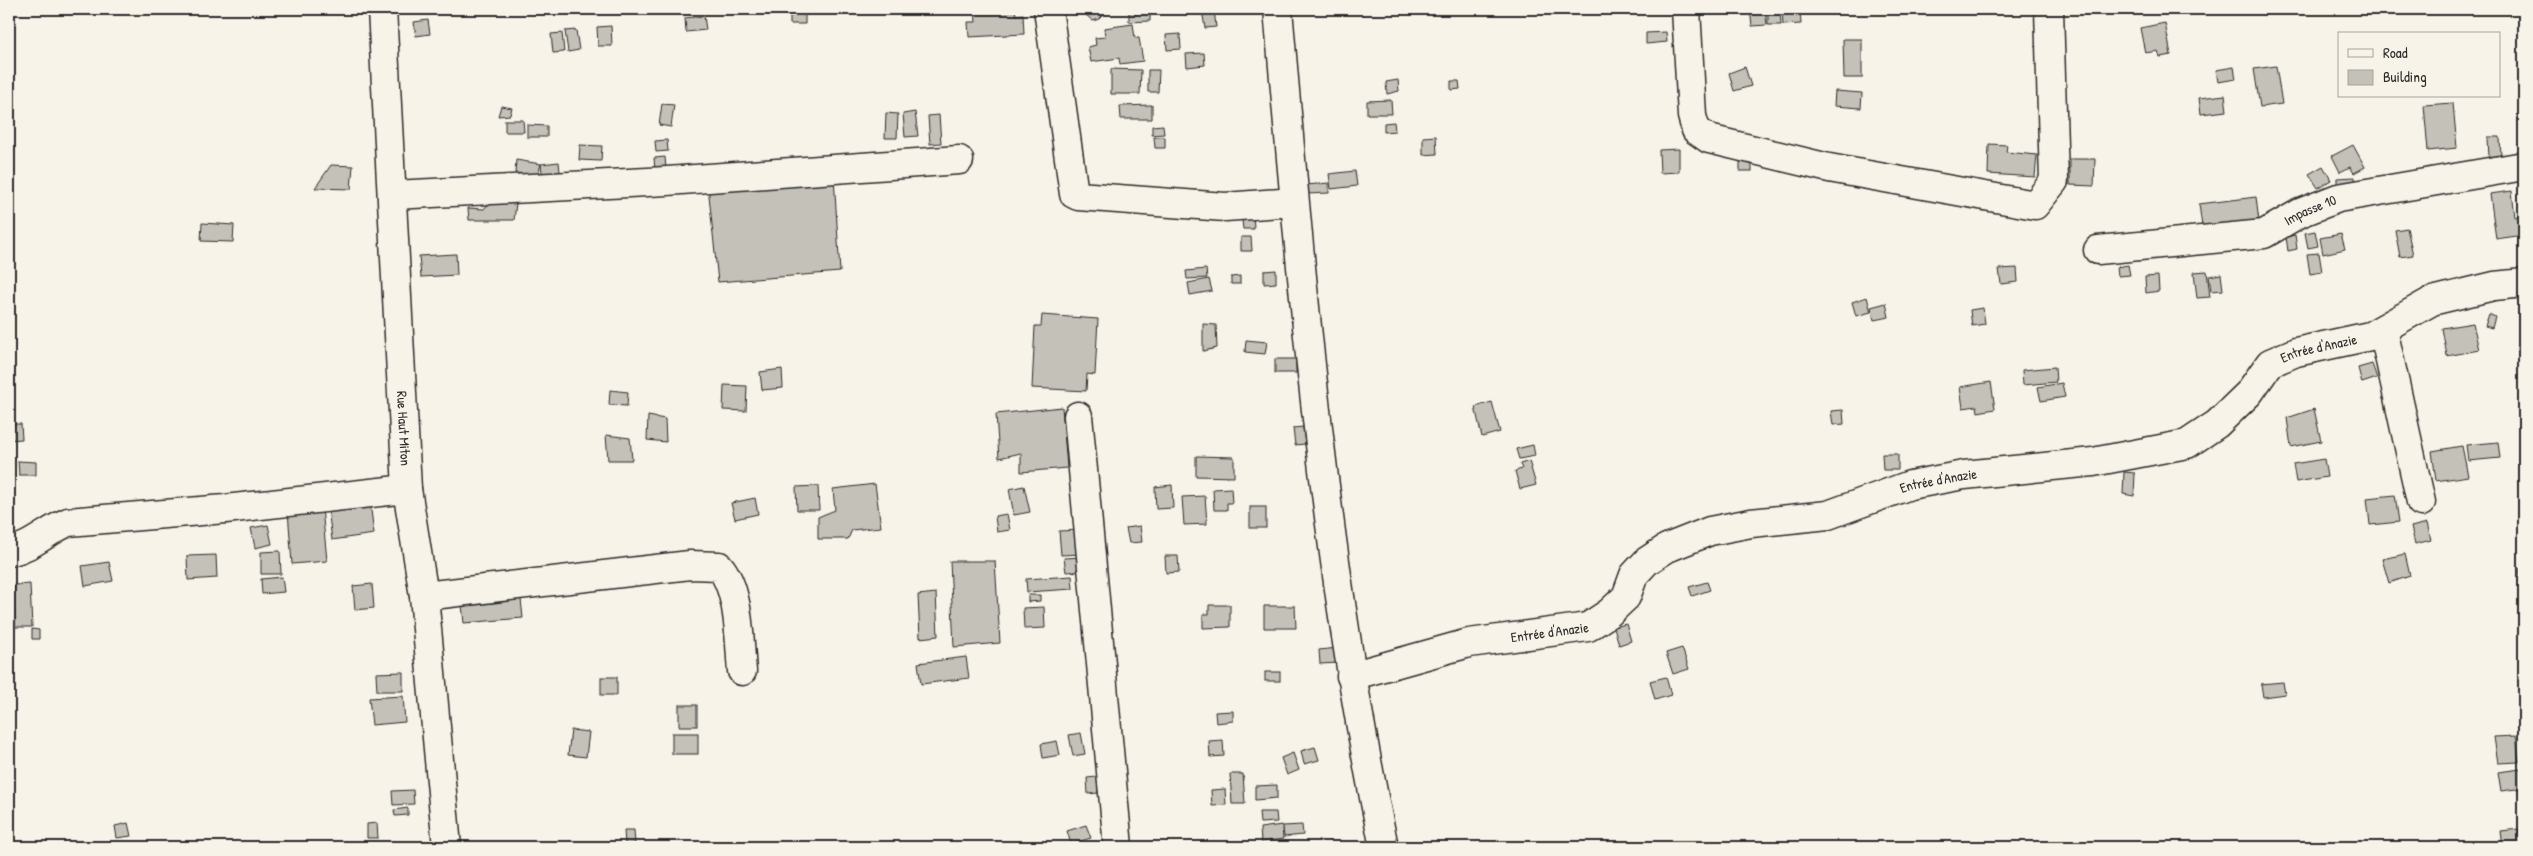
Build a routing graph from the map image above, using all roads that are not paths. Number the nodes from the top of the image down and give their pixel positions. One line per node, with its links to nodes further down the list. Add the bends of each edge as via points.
1 (382, 9): 8 (street, Rue Haut Miton)
2 (1048, 9): 9 (street, via 1074,194 1225,207)
3 (1278, 9): 9 (street)
4 (1686, 9): 5 (street, via 1692,116 1696,130 1709,139 1830,168 2035,205 2054,181)
5 (2048, 9)
6 (960, 160): 8 (street, via 667,182)
7 (2524, 166): 10 (street, Impasse 10, via 2338,198 2300,213 2264,234)
8 (393, 195): 14 (street, Rue Haut Miton)
9 (1294, 202): 19 (street, via 1330,538)
10 (2098, 250)
11 (2524, 283): 12 (street, Entrée d'Anazie, via 2494,286 2432,300)
12 (2383, 328): 15 (street); 19 (street, Entrée d'Anazie, via 2370,336 2296,352 2270,364 2249,393 2217,424 2187,444 2093,462 1964,475 1919,483 1828,515 1750,523 1710,531 1667,548 1648,561 1634,575 1626,597 1588,627 1469,643)
13 (1078, 416): 21 (street)
14 (407, 489): 16 (street, via 68,522 53,528 34,544); 17 (street, Rue Haut Miton)
15 (2421, 502)
16 (9, 552)
17 (424, 596): 18 (street, via 690,565 719,566 728,575 733,590); 20 (street, Rue Haut Miton)
18 (742, 671)
19 (1351, 676): 22 (street)
20 (447, 847)
21 (1118, 847)
22 (1384, 847)

